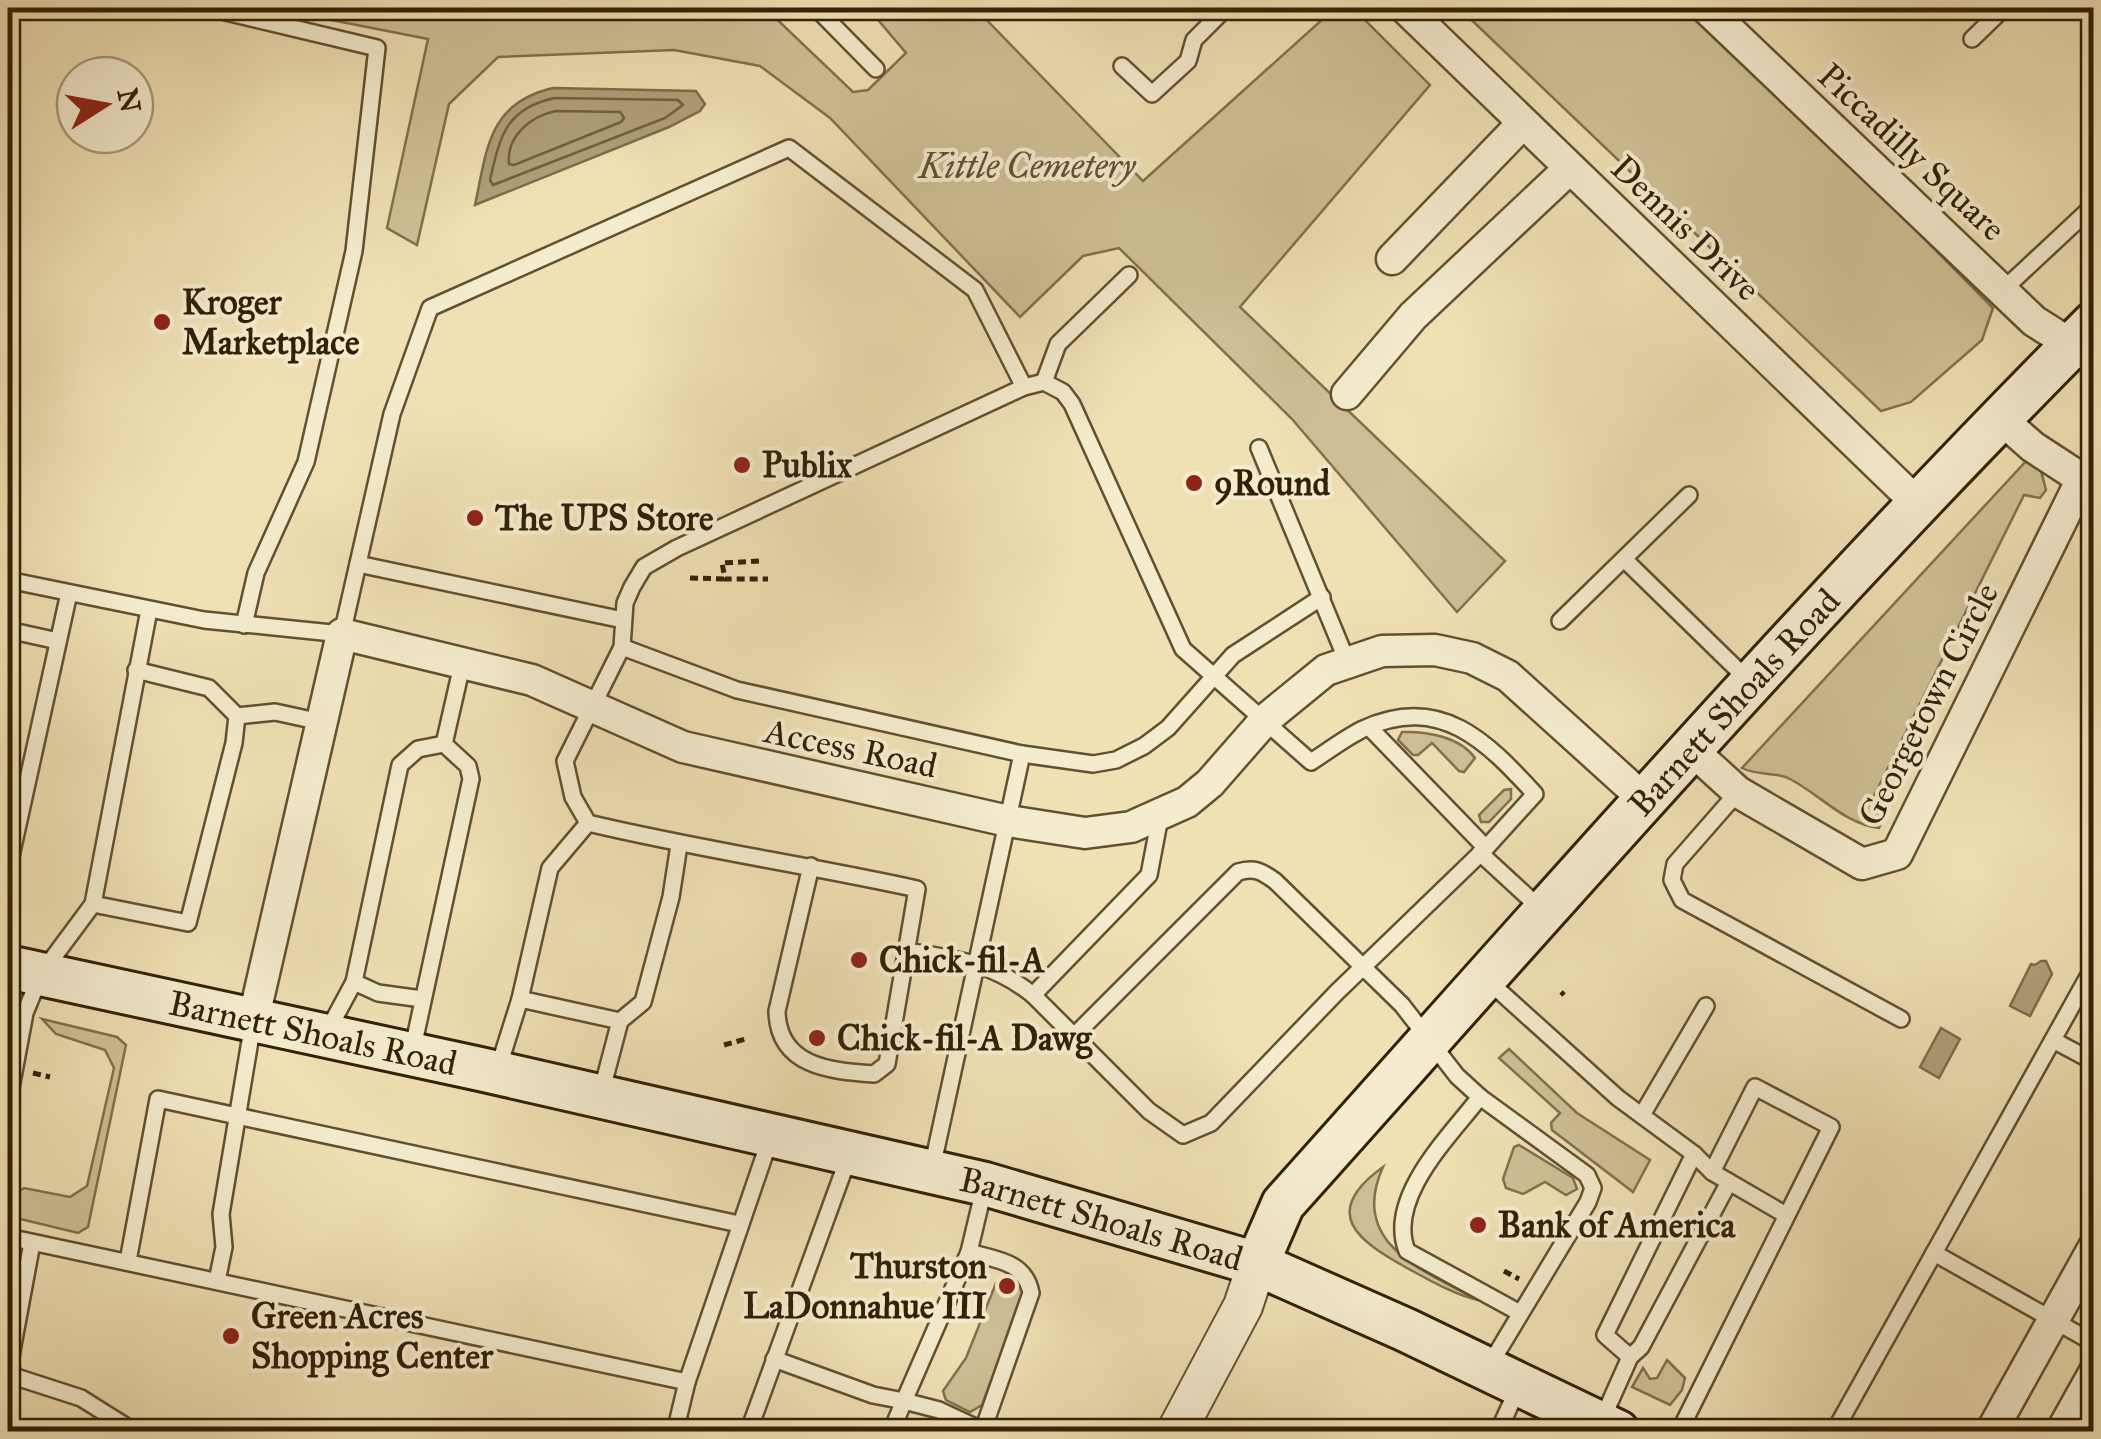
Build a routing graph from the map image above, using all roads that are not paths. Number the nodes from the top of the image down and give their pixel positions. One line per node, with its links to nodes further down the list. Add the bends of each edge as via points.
1 (208, 8): 33 (lane, via 377,48 354,251 306,462 256,573)
2 (816, 8): 9 (lane)
3 (1226, 8): 8 (lane, via 1194,40 1188,60 1152,94)
4 (1406, 8): 10 (street, Dennis Drive)
5 (1706, 8): 15 (street, Piccadilly Square)
6 (2004, 8): 7 (lane)
7 (1972, 39)
8 (1122, 66)
9 (876, 70)
10 (1524, 122): 11 (street, Dennis Drive); 13 (street)
11 (1570, 168): 19 (street, via 1413,316); 24 (street, Dennis Drive)
12 (2094, 205): 15 (lane)
13 (1392, 259)
14 (1129, 275): 17 (lane, via 1058,344)
15 (2003, 290): 16 (street, Piccadilly Square, via 2034,322)
16 (2086, 343): 20 (main road, Barnett Shoals Road)
17 (1044, 382): 18 (lane); 41 (lane, via 1072,404 1183,649)
18 (1024, 387): 26 (lane, via 975,290 789,148 430,308 392,414); 31 (lane, via 644,567)
19 (1347, 394)
20 (2000, 418): 22 (street); 24 (main road, Barnett Shoals Road)
21 (1259, 448): 29 (lane)
22 (2088, 482): 51 (street, Georgetown Circle, via 1897,854 1862,864)
23 (1689, 495): 25 (lane)
24 (1916, 502): 42 (main road, Barnett Shoals Road)
25 (1624, 558): 32 (lane); 42 (lane)
26 (358, 564): 31 (lane); 35 (lane)
27 (8, 580): 28 (lane)
28 (68, 593): 30 (lane); 36 (lane)
29 (1322, 597): 39 (lane); 41 (lane, via 1246,644)
30 (150, 610): 33 (lane); 40 (lane)
31 (622, 620): 37 (lane)
32 (1560, 621)
33 (244, 625): 35 (lane)
34 (8, 630): 36 (lane)
35 (342, 634): 38 (street, Access Road); 46 (street)
36 (58, 642): 59 (lane)
37 (622, 647): 43 (lane); 50 (lane, via 736,690)
38 (463, 661): 43 (street, Access Road); 48 (lane)
39 (1347, 661): 45 (street, Access Road, via 1308,682); 52 (street, Access Road, via 1410,648 1490,666 1531,693)
40 (136, 670): 44 (lane, via 209,688); 60 (lane)
41 (1213, 674): 45 (lane); 50 (lane, via 1168,728 1133,753 1093,764)
42 (1752, 684): 49 (main road, Barnett Shoals Road)
43 (595, 706): 54 (street, Access Road, via 683,747); 55 (lane, via 565,762)
44 (237, 716): 46 (lane, via 274,712); 60 (lane, via 188,922)
45 (1266, 719): 47 (lane, via 1311,762); 53 (street, Access Road, via 1210,783)
46 (322, 722): 74 (street)
47 (1369, 727): 57 (lane); 57 (lane, via 1428,719 1466,730 1536,794)
48 (444, 744): 68 (lane, via 418,749 400,765); 71 (lane, via 468,766 470,779)
49 (1692, 750): 51 (street, Georgetown Circle); 52 (main road, Barnett Shoals Road)
50 (1022, 754): 54 (lane)
51 (1738, 792): 73 (lane, via 1675,864 1672,880 1682,900)
52 (1644, 799): 61 (main road, Barnett Shoals Road)
53 (1160, 816): 54 (street, Access Road, via 1085,833); 69 (lane, via 1150,875)
54 (1008, 821): 63 (lane)
55 (588, 824): 56 (lane); 70 (lane, via 550,868)
56 (679, 844): 58 (lane); 75 (lane, via 643,1002)
57 (1483, 851): 61 (lane); 65 (lane)
58 (810, 866): 62 (lane, via 917,889); 62 (lane, via 777,1011 792,1054 858,1073 874,1074 887,1064)
59 (8, 870)
60 (93, 904): 66 (lane)
61 (1544, 912): 67 (main road, Barnett Shoals Road)
62 (906, 950): 63 (lane)
63 (977, 962): 69 (lane); 91 (lane)
64 (2094, 966): 79 (lane)
65 (1364, 968): 77 (lane, via 1211,1123 1183,1136); 77 (lane, via 1275,882 1250,868 1223,884); 78 (lane)
66 (24, 971): 74 (main road, Barnett Shoals Road); 85 (lane, via 24,1013)
67 (1486, 979): 78 (main road, Barnett Shoals Road); 86 (lane)
68 (354, 982): 71 (lane); 76 (lane)
69 (1033, 995): 77 (lane)
70 (520, 999): 75 (lane); 82 (lane)
71 (422, 1000): 80 (lane)
72 (1706, 1006): 86 (lane)
73 (1900, 1019)
74 (253, 1020): 76 (main road, Barnett Shoals Road); 87 (lane)
75 (620, 1022): 83 (lane)
76 (326, 1036): 80 (main road, Barnett Shoals Road)
77 (1074, 1037)
78 (1430, 1039): 84 (lane); 103 (main road, Barnett Shoals Road, via 1283,1204)
79 (2053, 1040): 81 (lane); 101 (lane)
80 (411, 1054): 82 (main road, Barnett Shoals Road)
81 (2094, 1062)
82 (497, 1073): 83 (main road, Barnett Shoals Road)
83 (600, 1097): 88 (main road, Barnett Shoals Road)
84 (1480, 1097): 105 (lane, via 1587,1175 1592,1188); 105 (lane, via 1428,1164 1403,1208 1400,1232 1407,1251)
85 (8, 1104)
86 (1642, 1115): 90 (lane)
87 (238, 1116): 96 (lane); 102 (lane, via 158,1098); 104 (lane)
88 (772, 1135): 89 (main road, Barnett Shoals Road); 96 (lane)
89 (850, 1153): 91 (main road, Barnett Shoals Road); 109 (lane)
90 (1694, 1154): 92 (lane); 108 (lane, via 1605,1335)
91 (931, 1172): 94 (main road, Barnett Shoals Road)
92 (1712, 1172): 93 (lane); 95 (lane, via 1755,1087 1830,1127)
93 (1730, 1182): 95 (lane); 108 (lane)
94 (985, 1184): 100 (lane); 103 (main road, Barnett Shoals Road)
95 (1786, 1215): 122 (lane)
96 (739, 1224): 112 (lane)
97 (8, 1237): 98 (lane)
98 (32, 1243): 102 (lane); 116 (lane, via 9,1368 16,1377 81,1398)
99 (2094, 1247): 106 (street)
100 (969, 1252): 113 (lane); 115 (lane, via 1016,1266 1031,1293)
101 (1934, 1252): 106 (lane); 123 (lane)
102 (128, 1261): 104 (lane)
103 (1257, 1264): 111 (main road); 120 (street, via 1243,1306)
104 (217, 1281): 112 (lane)
105 (1520, 1314): 111 (lane)
106 (2054, 1320): 107 (lane); 124 (street)
107 (2094, 1343)
108 (1630, 1357): 114 (lane)
109 (774, 1359): 113 (lane); 118 (lane)
110 (2094, 1373): 125 (street)
111 (1505, 1375): 114 (main road); 121 (lane)
112 (687, 1382): 117 (lane)
113 (904, 1402): 115 (lane); 119 (lane)
114 (1610, 1427)
115 (984, 1431)
116 (135, 1432)
117 (675, 1432)
118 (752, 1432)
119 (892, 1432)
120 (1176, 1432)
121 (1498, 1432)
122 (1679, 1432)
123 (1834, 1432)
124 (1991, 1432)
125 (2060, 1432)

